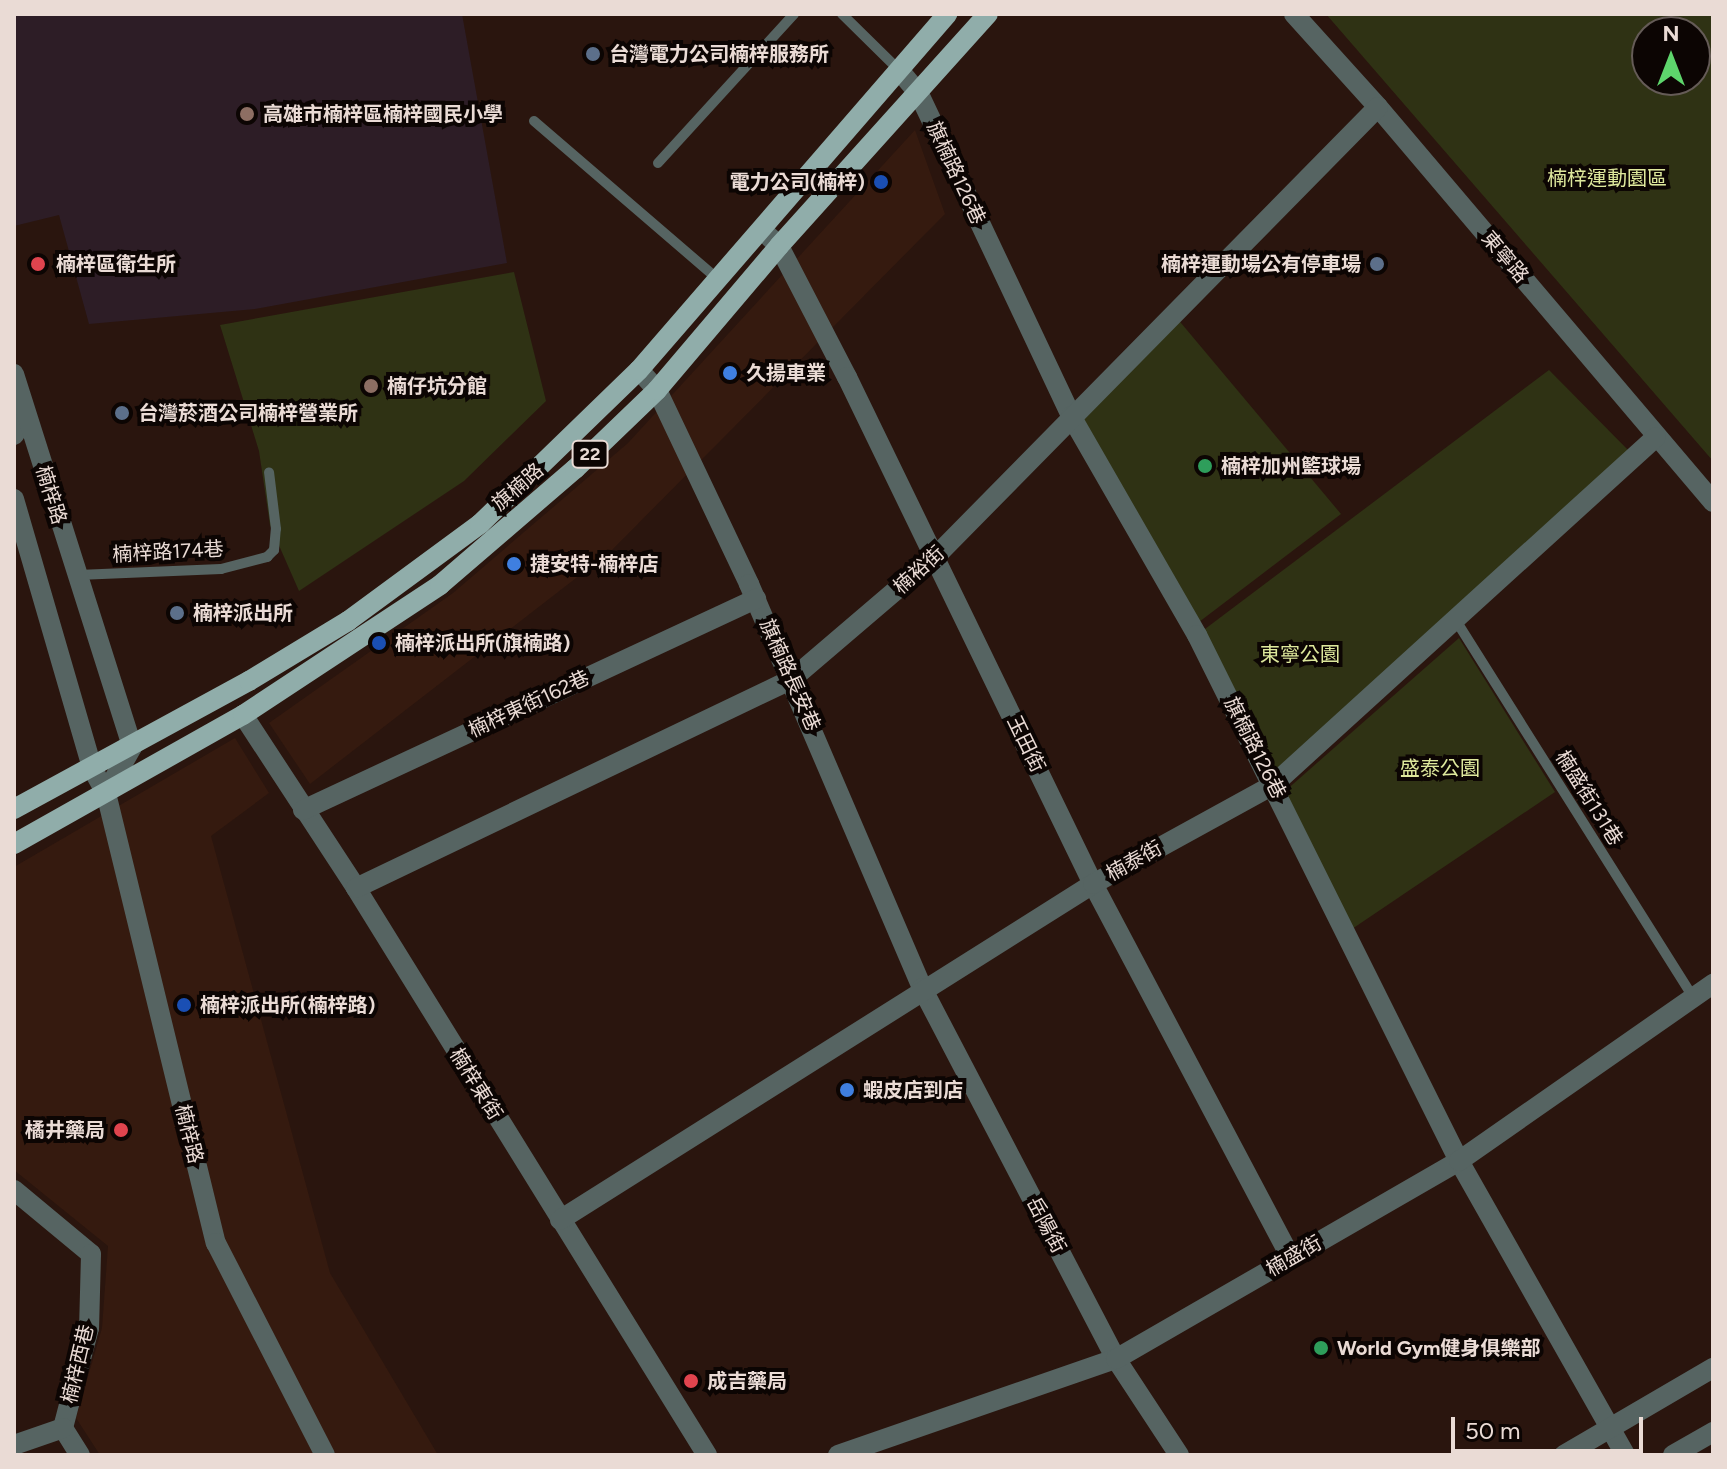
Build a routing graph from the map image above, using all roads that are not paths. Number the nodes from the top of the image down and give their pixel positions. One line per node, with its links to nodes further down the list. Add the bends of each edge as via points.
1 (794, 14): 10 (lane)
2 (842, 14): 6 (lane)
3 (947, 14): 6 (main road, 旗楠路 / 22)
4 (988, 14): 7 (main road, 旗楠路 / 22)
5 (1294, 14): 8 (street, 東寧路)
6 (899, 70): 7 (street, 旗楠路126巷); 11 (main road, 旗楠路 / 22)
7 (919, 94): 12 (main road, 旗楠路 / 22); 18 (street, 旗楠路126巷)
8 (1378, 107): 18 (street, 楠裕街); 20 (street, 東寧路)
9 (534, 121): 13 (lane)
10 (658, 163)
11 (762, 230): 12 (street, 玉田街); 13 (main road, 旗楠路 / 22)
12 (779, 246): 16 (main road, 旗楠路 / 22); 24 (street, 玉田街)
13 (719, 280): 14 (main road, 旗楠路 / 22)
14 (639, 370): 16 (street, 旗楠路長安巷); 30 (main road, 旗楠路 / 22, via 480,524 348,621)
15 (14, 374): 17 (street, 楠梓路)
16 (657, 390): 26 (street, 旗楠路長安巷); 29 (main road, 旗楠路 / 22, via 440,585)
17 (26, 416): 19 (street); 25 (street, 楠梓路)
18 (1071, 416): 24 (street, 楠裕街); 32 (street, 旗楠路126巷, via 1197,635)
19 (14, 435)
20 (1656, 437): 23 (street, 東寧路); 27 (street, 楠泰街)
21 (269, 472): 25 (lane, 楠梓路174巷, via 276,529 274,550 267,557 221,569)
22 (14, 499): 31 (street, 楠梓路)
23 (1713, 502)
24 (936, 556): 28 (street, 楠裕街); 37 (street, 玉田街)
25 (76, 575): 30 (street, 楠梓路)
26 (756, 599): 28 (street, 旗楠路長安巷); 35 (street, 楠梓東街162巷)
27 (1455, 619): 32 (street, 楠泰街); 41 (lane, 楠盛街131巷)
28 (792, 679): 38 (street, 楠裕街); 40 (street, 旗楠路長安巷)
29 (243, 715): 33 (main road, 旗楠路 / 22); 35 (street, 楠梓東街)
30 (132, 747): 31 (main road, 旗楠路 / 22); 33 (street)
31 (92, 768): 33 (street, 楠梓路); 34 (main road, 旗楠路 / 22)
32 (1273, 785): 37 (street, 楠泰街); 42 (street, 旗楠路126巷)
33 (106, 793): 36 (main road, 旗楠路 / 22); 53 (street, 楠梓路, via 216,1243)
34 (14, 809)
35 (303, 810): 38 (street, 楠梓東街)
36 (14, 844)
37 (1093, 884): 40 (street, 楠泰街); 45 (street, 玉田街)
38 (356, 888): 44 (street, 楠梓東街)
39 (1713, 984): 41 (street, 楠盛街)
40 (922, 988): 44 (street, 楠泰街); 46 (street, 岳陽街)
41 (1692, 996): 42 (street, 楠盛街)
42 (1459, 1161): 45 (street, 楠盛街); 49 (street, 旗楠路126巷)
43 (14, 1190): 48 (street, 楠梓西巷, via 91,1254 89,1328)
44 (560, 1220): 54 (street, 楠梓東街)
45 (1291, 1258): 46 (street, 楠盛街)
46 (1116, 1359): 55 (street, 楠盛街); 56 (street, 岳陽街)
47 (1713, 1368): 49 (street)
48 (63, 1428): 51 (street, 楠梓西巷); 52 (street, 楠梓西巷)
49 (1609, 1428): 57 (street); 58 (street, 旗楠路126巷)
50 (1713, 1432): 59 (street)
51 (14, 1445)
52 (80, 1455)
53 (325, 1455)
54 (707, 1455)
55 (838, 1455)
56 (1179, 1455)
57 (1564, 1455)
58 (1625, 1455)
59 (1673, 1455)

